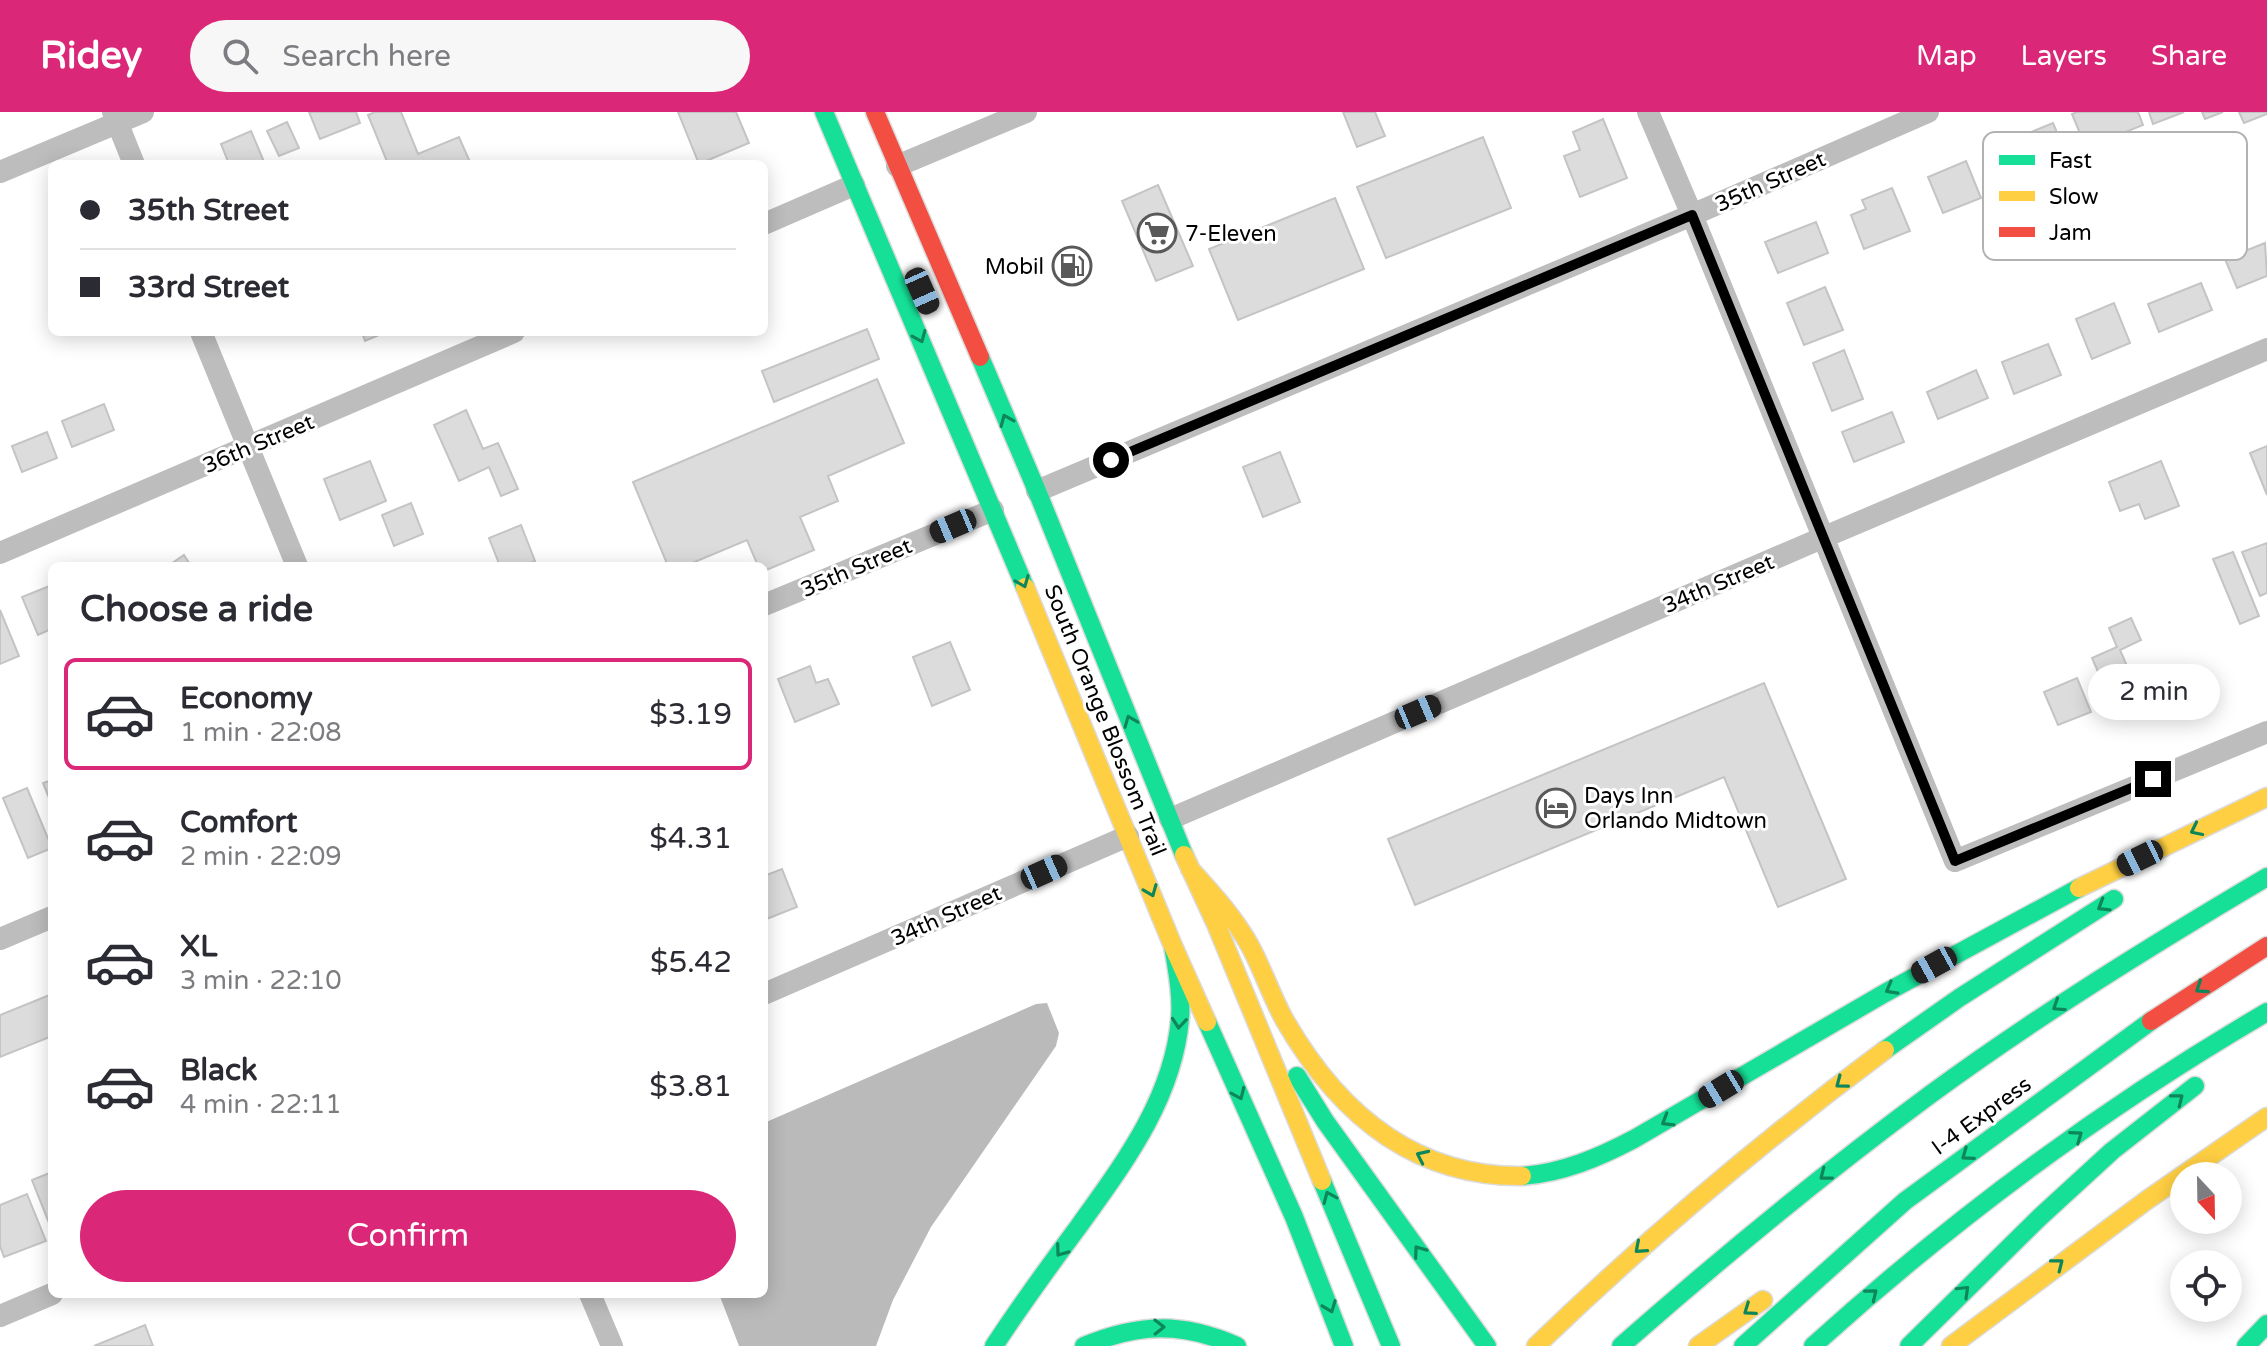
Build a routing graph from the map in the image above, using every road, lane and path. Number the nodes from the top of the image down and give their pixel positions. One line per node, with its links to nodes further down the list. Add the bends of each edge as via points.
1 (143, 112): 7 (street)
2 (824, 112): 11 (main road, South Orange Blossom Trail)
3 (875, 112): 9 (main road, South Orange Blossom Trail)
4 (1026, 112): 9 (street)
5 (1648, 112): 12 (street)
6 (1928, 112): 12 (street, 35th Street)
7 (115, 118): 8 (street); 10 (street)
8 (132, 160)
9 (897, 166): 21 (main road, South Orange Blossom Trail, one-way to 9)
10 (0, 172)
11 (854, 185): 13 (street); 14 (main road, South Orange Blossom Trail)
12 (1692, 215): 21 (street, 35th Street); 23 (street)
13 (768, 222)
14 (879, 243): 15 (main road); 22 (main road, South Orange Blossom Trail, one-way to 22)
15 (922, 291)
16 (203, 336): 19 (street)
17 (505, 336): 19 (street, 36th Street)
18 (2267, 349): 23 (street, 34th Street)
19 (248, 448): 25 (street, 36th Street); 26 (street)
20 (1002, 455): 21 (main road)
21 (1037, 491): 32 (main road, South Orange Blossom Trail, one-way to 21)
22 (993, 510): 24 (main road); 27 (street, 35th Street); 33 (main road, South Orange Blossom Trail, one-way to 33)
23 (1822, 538): 29 (street, via 1955,861); 32 (street, 34th Street)
24 (1027, 540)
25 (0, 553)
26 (295, 562)
27 (768, 603)
28 (1109, 717): 32 (main road, via 1125,752)
29 (2267, 732)
30 (2267, 797): 35 (main road, one-way to 35, via 1979,941 1621,1147 1563,1168 1522,1175 1479,1173 1438,1163 1393,1141 1361,1117 1305,1053 1241,930)
31 (2267, 811): 34 (main road)
32 (1170, 819): 35 (main road, South Orange Blossom Trail)
33 (1128, 836): 41 (main road, South Orange Blossom Trail, one-way to 41); 43 (street, 34th Street)
34 (2179, 860)
35 (1190, 869): 39 (main road, South Orange Blossom Trail)
36 (2267, 877): 60 (main road, one-way to 60, via 2048,1013 1899,1118)
37 (2131, 889): 59 (main road, one-way to 59, via 1966,993 1812,1104 1636,1251)
38 (48, 919): 40 (street)
39 (1216, 924): 57 (main road, South Orange Blossom Trail, one-way to 39); 58 (main road, one-way to 39, via 1310,1098)
40 (0, 939)
41 (1173, 946): 53 (main road, one-way to 53, via 1180,1019 1156,1109); 56 (main road, South Orange Blossom Trail, one-way to 56, via 1294,1217)
42 (2267, 946): 47 (main road, I-4 Express, one-way to 47, via 2130,1035)
43 (768, 992)
44 (2267, 1012): 63 (main road, one-way to 44, via 2024,1173)
45 (2203, 1079): 64 (main road, one-way to 45, via 2112,1151)
46 (2267, 1117): 65 (main road, one-way to 46, via 2069,1255)
47 (1905, 1201): 61 (main road, one-way to 61); 62 (main road, I-4 Express)
48 (48, 1296): 50 (street)
49 (592, 1298): 52 (street)
50 (0, 1316)
51 (2267, 1324): 66 (main road)
52 (612, 1346)
53 (994, 1346)
54 (1084, 1346): 55 (main road, one-way to 55, via 1124,1331 1158,1327 1204,1333)
55 (1237, 1346)
56 (1344, 1346)
57 (1391, 1346)
58 (1487, 1346)
59 (1536, 1346)
60 (1621, 1346)
61 (1698, 1346)
62 (1743, 1346)
63 (1813, 1346)
64 (1909, 1346)
65 (1951, 1346)
66 (2246, 1346)

